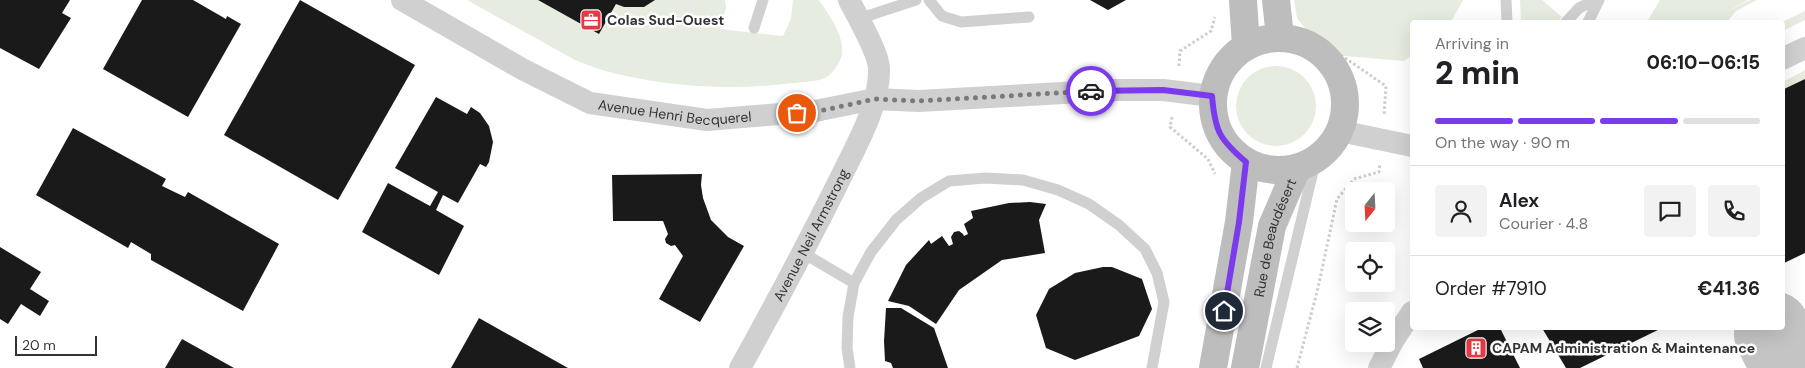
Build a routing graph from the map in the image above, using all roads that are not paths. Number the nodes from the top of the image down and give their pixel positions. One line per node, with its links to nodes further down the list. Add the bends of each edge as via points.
1 (402, 0): 21 (street, Avenue Henri Becquerel, via 590,104 707,120 815,112)
2 (763, 0): 15 (lane)
3 (916, 0): 10 (lane)
4 (929, 0): 11 (lane, via 942,16 961,22)
5 (1243, 0): 17 (main road)
6 (1276, 0): 16 (main road)
7 (1506, 0): 12 (lane)
8 (1594, 0): 13 (lane, via 1579,8)
9 (1599, 0): 14 (lane)
10 (853, 9): 21 (street, Avenue Neil Armstrong, via 880,68)
11 (1029, 18)
12 (1507, 20)
13 (1568, 20)
14 (1590, 20)
15 (754, 28)
16 (1292, 32): 17 (main road, Rue de Beaudésert); 22 (main road, Rue de Beaudésert, via 1327,58 1341,80 1346,105)
17 (1246, 46): 20 (main road, Rue de Beaudésert, via 1223,67)
18 (1805, 48): 19 (street)
19 (1785, 58)
20 (1212, 96): 21 (street, Avenue Henri Becquerel, via 1163,90 1117,90 919,101); 24 (main road, Rue de Beaudésert, via 1214,122 1226,145)
21 (875, 99): 26 (street, Avenue Neil Armstrong, via 857,144)
22 (1340, 131): 23 (street); 25 (main road, Rue de Beaudésert, via 1330,147)
23 (1410, 146)
24 (1246, 162): 25 (main road, Rue de Beaudésert, via 1271,170); 32 (main road, via 1239,222)
25 (1306, 164): 33 (main road, Rue de Beaudésert, via 1272,226); 34 (lane)
26 (803, 253): 27 (lane); 29 (street, Avenue Neil Armstrong)
27 (854, 283): 30 (lane, via 848,317); 31 (lane, via 896,220 921,198 949,181 985,178 1022,180 1058,190 1089,204 1145,249 1157,273 1164,302)
28 (1410, 315): 35 (street)
29 (740, 368)
30 (850, 368)
31 (1152, 368)
32 (1213, 368)
33 (1245, 368)
34 (1266, 368)
35 (1379, 368)

